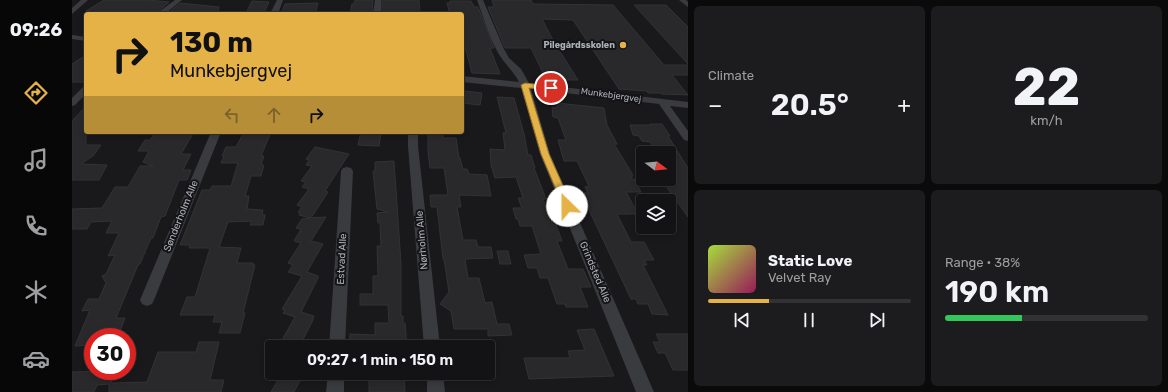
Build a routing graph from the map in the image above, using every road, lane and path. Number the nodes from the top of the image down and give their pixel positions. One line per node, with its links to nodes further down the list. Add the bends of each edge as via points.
1 (72, 0): 7 (street)
2 (179, 0): 10 (street)
3 (280, 0): 11 (street)
4 (378, 0): 12 (street)
5 (480, 0): 16 (street, Grindsted Alle, via 500,49 518,71)
6 (682, 0): 8 (street)
7 (84, 1): 9 (street)
8 (688, 5)
9 (72, 12)
10 (163, 12)
11 (275, 12)
12 (377, 12)
13 (72, 37): 14 (street)
14 (84, 39)
15 (464, 79): 16 (street, Munkebjergvej)
16 (525, 85): 19 (street, Munkebjergvej); 32 (street, Grindsted Alle, via 545,154)
17 (84, 91): 18 (street)
18 (72, 103)
19 (663, 103): 20 (street, Munkebjergvej); 23 (street)
20 (688, 106)
21 (215, 134): 25 (street, Sønderholm Alle)
22 (413, 134): 27 (street, Nørholm Alle)
23 (688, 138)
24 (347, 171): 26 (street, Estvad Alle)
25 (147, 300)
26 (337, 340)
27 (431, 340)
28 (336, 380): 30 (street)
29 (435, 380): 31 (street)
30 (335, 392)
31 (436, 392)
32 (645, 392)

